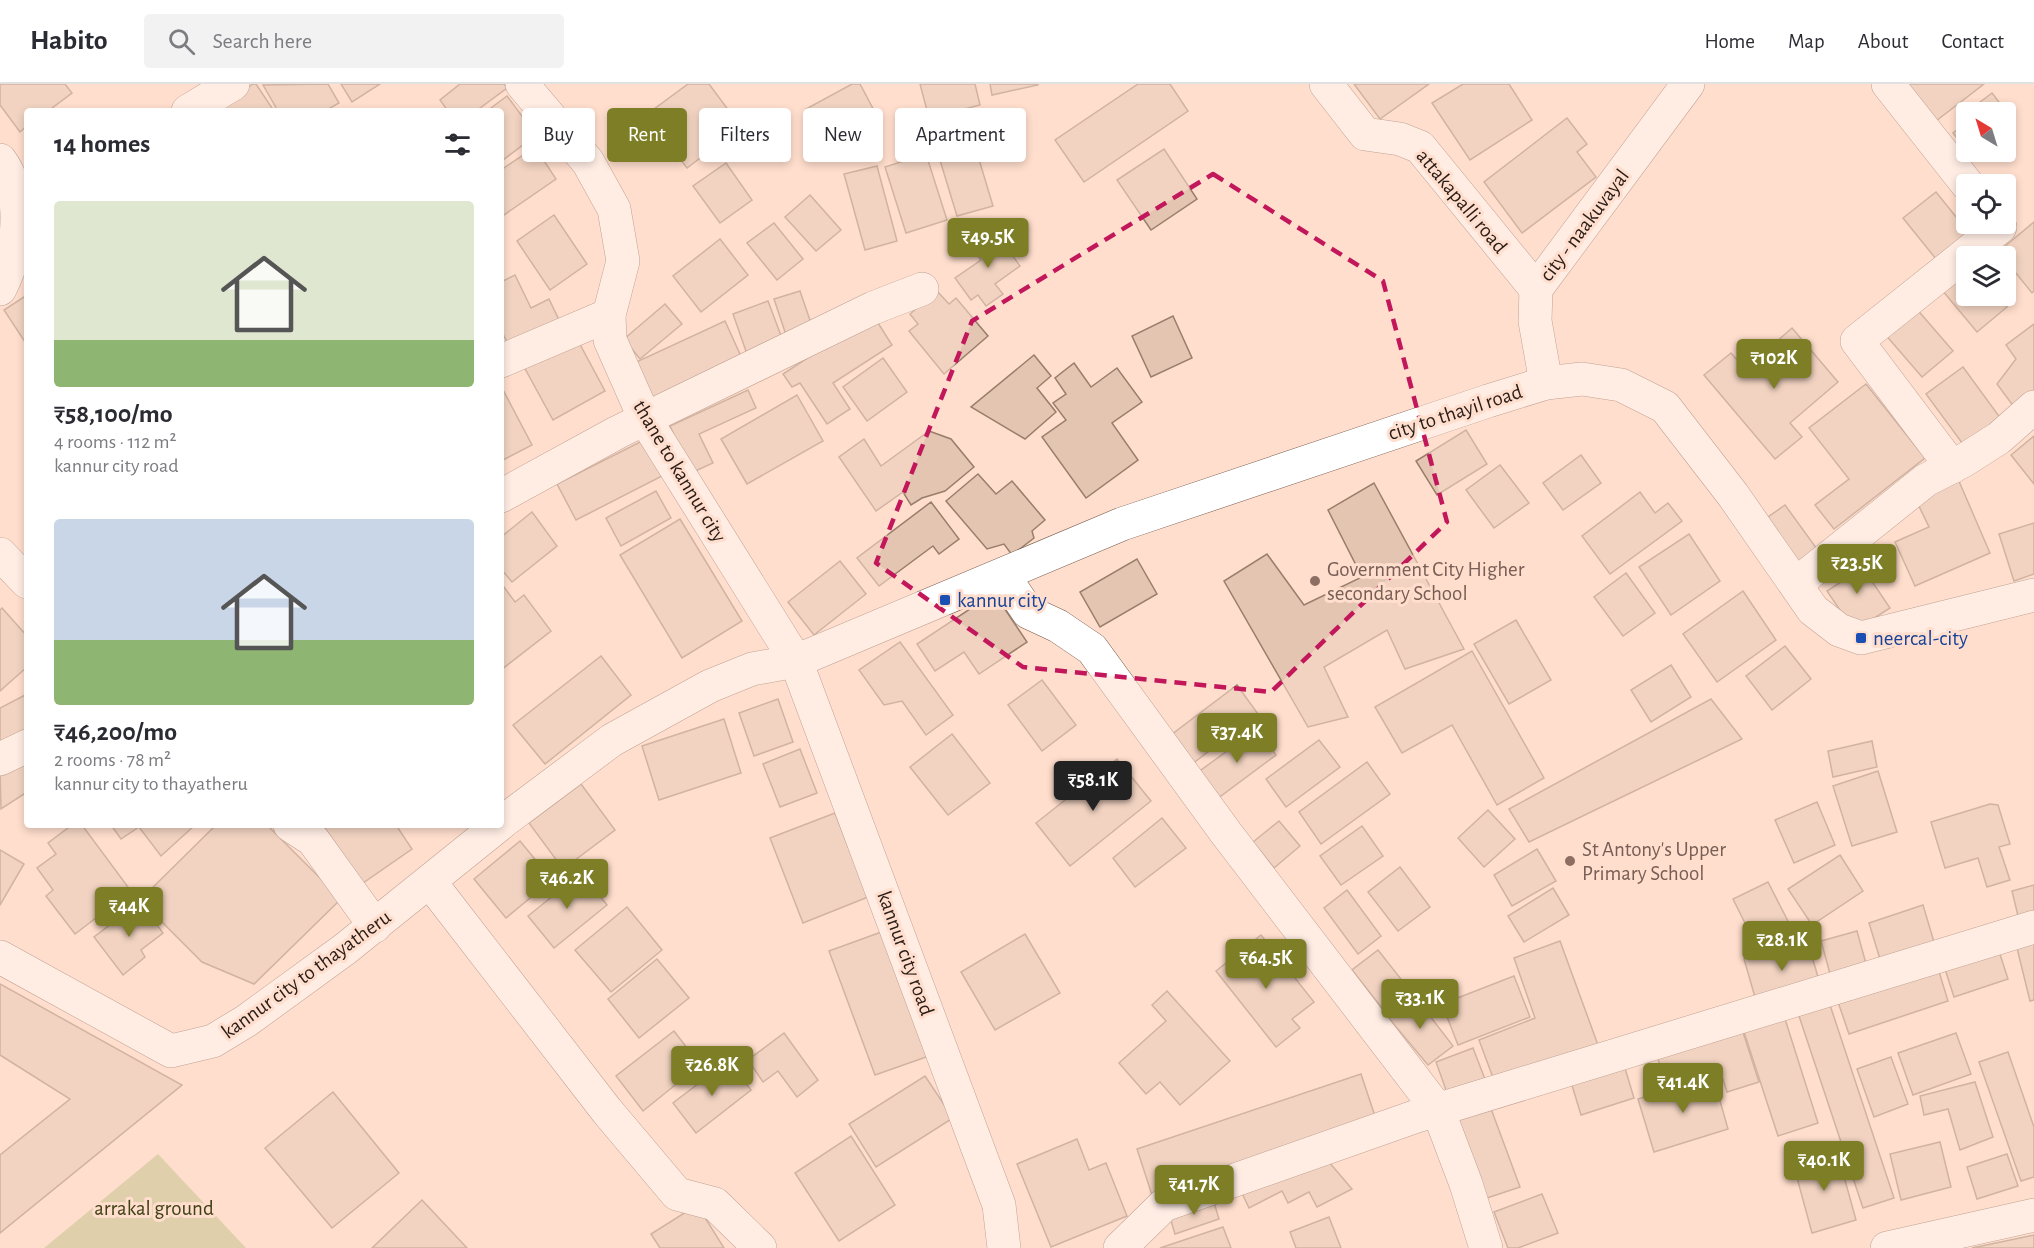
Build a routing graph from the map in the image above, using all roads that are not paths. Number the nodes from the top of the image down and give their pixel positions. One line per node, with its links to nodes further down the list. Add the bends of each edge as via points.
1 (233, 84): 6 (street)
2 (522, 84): 13 (street, thane to kannur city, via 588,162 614,209 623,261)
3 (1326, 84): 11 (street, attakapalli road, via 1365,134 1400,139 1420,147)
4 (1688, 84): 11 (street, city - naakuvayal)
5 (1888, 84): 8 (street)
6 (193, 108)
7 (12, 164): 10 (street, via 16,241)
8 (1959, 174)
9 (1991, 234): 18 (street, via 1857,340)
10 (0, 289)
11 (1536, 289): 15 (street, city - naakuvayal, via 1535,321)
12 (922, 290): 17 (street, via 873,309)
13 (609, 315): 14 (street); 17 (street, thane to kannur city, via 610,340)
14 (504, 360)
15 (1546, 383): 21 (street, city to thayil road, via 1122,524); 23 (street, city to thayil road, via 1582,379 1621,385 1665,407)
16 (2034, 407): 18 (street, via 1998,438)
17 (645, 419): 19 (street); 25 (street, thane to kannur city)
18 (1952, 467): 23 (street, via 1926,480)
19 (504, 494)
20 (0, 554): 22 (street)
21 (1003, 575): 25 (street, city to thayil road); 35 (street, via 1028,612 1092,649 1233,842)
22 (24, 579)
23 (1796, 584): 24 (street, city to thayil road, via 1813,610 1839,630 1861,638)
24 (2034, 595)
25 (796, 661): 28 (street, kannur city to thayatheru, via 752,669 710,686 612,740); 38 (street, kannur city road, via 999,1205)
26 (24, 747): 27 (street)
27 (0, 759)
28 (504, 821)
29 (295, 828): 32 (street, via 313,840)
30 (495, 828): 31 (street, kannur city to thayatheru)
31 (430, 882): 32 (street, kannur city to thayatheru); 37 (street, via 607,1111 677,1194 715,1204)
32 (375, 926): 34 (street, kannur city to thayatheru, via 246,1021 213,1041 171,1051)
33 (2034, 927): 35 (street)
34 (0, 957)
35 (1438, 1110): 39 (street, via 1164,1205); 40 (street)
36 (2034, 1215): 41 (street)
37 (759, 1248)
38 (1004, 1248)
39 (1120, 1248)
40 (1486, 1248)
41 (1887, 1248)

